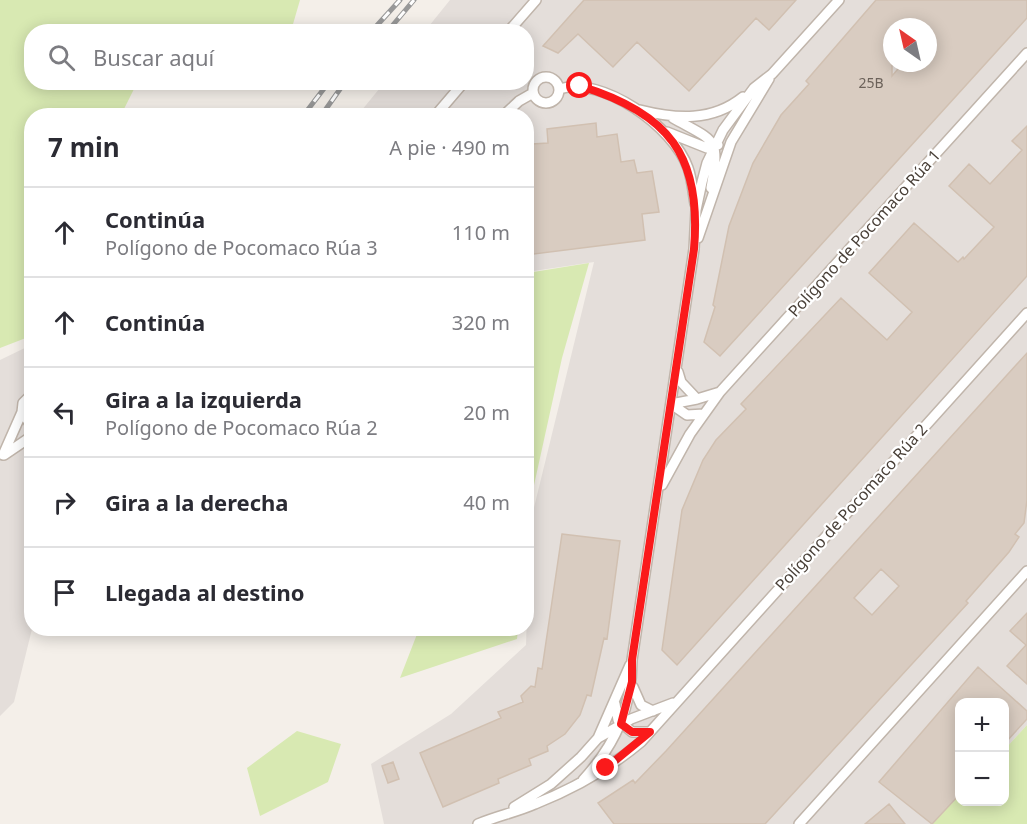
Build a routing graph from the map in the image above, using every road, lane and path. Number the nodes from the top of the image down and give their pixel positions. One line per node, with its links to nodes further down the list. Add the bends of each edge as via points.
1 (536, 0): 3 (street)
2 (839, 0): 5 (street)
3 (515, 24)
4 (1027, 53): 24 (street, Polígono de Pocomaco Rúa 1)
5 (772, 74): 7 (street); 17 (street)
6 (534, 86): 8 (street, via 544,77 552,78)
7 (754, 88): 15 (street, via 716,112); 18 (street)
8 (559, 89): 11 (street, via 550,102 543,103); 14 (street, via 580,86 605,93)
9 (457, 90): 12 (street)
10 (533, 90): 11 (street)
11 (533, 93): 13 (street)
12 (442, 108)
13 (512, 108)
14 (638, 110): 15 (street); 16 (street)
15 (673, 118): 18 (street, via 700,132)
16 (664, 131): 18 (street, via 707,148); 20 (street, via 688,168)
17 (730, 142): 18 (street); 19 (street)
18 (715, 146): 19 (street); 20 (street)
19 (708, 208): 21 (street)
20 (696, 210): 21 (street)
21 (694, 249): 23 (street)
22 (1027, 313): 37 (street, Polígono de Pocomaco Rúa 2)
23 (676, 368): 25 (street, via 681,382); 27 (street)
24 (720, 392): 25 (street); 29 (street, Polígono de Pocomaco Rúa 1)
25 (697, 399): 27 (street)
26 (24, 402): 28 (street)
27 (671, 404): 29 (street, via 687,415); 33 (street)
28 (22, 412): 30 (street); 32 (street)
29 (704, 414): 33 (street, Polígono de Pocomaco Rúa 1)
30 (24, 415)
31 (24, 442): 32 (street)
32 (2, 457)
33 (658, 491): 35 (street)
34 (1027, 571): 46 (street)
35 (632, 660): 36 (street); 38 (street)
36 (632, 682): 39 (street, via 641,705); 40 (street)
37 (676, 702): 39 (street, Polígono de Pocomaco Rúa 2); 41 (street, Polígono de Pocomaco Rúa 2)
38 (615, 704): 40 (street); 42 (street)
39 (653, 711): 40 (street, Polígono de Pocomaco Rúa 2)
40 (621, 724): 41 (street, via 632,732); 42 (street, Polígono de Pocomaco Rúa 2); 43 (street, via 608,750)
41 (650, 732): 43 (street, Polígono de Pocomaco Rúa 2, via 623,757)
42 (598, 738): 44 (street, via 551,784)
43 (583, 780): 44 (street, Polígono de Pocomaco Rúa 2, via 534,804)
44 (507, 812): 45 (street)
45 (478, 824)
46 (799, 824)

